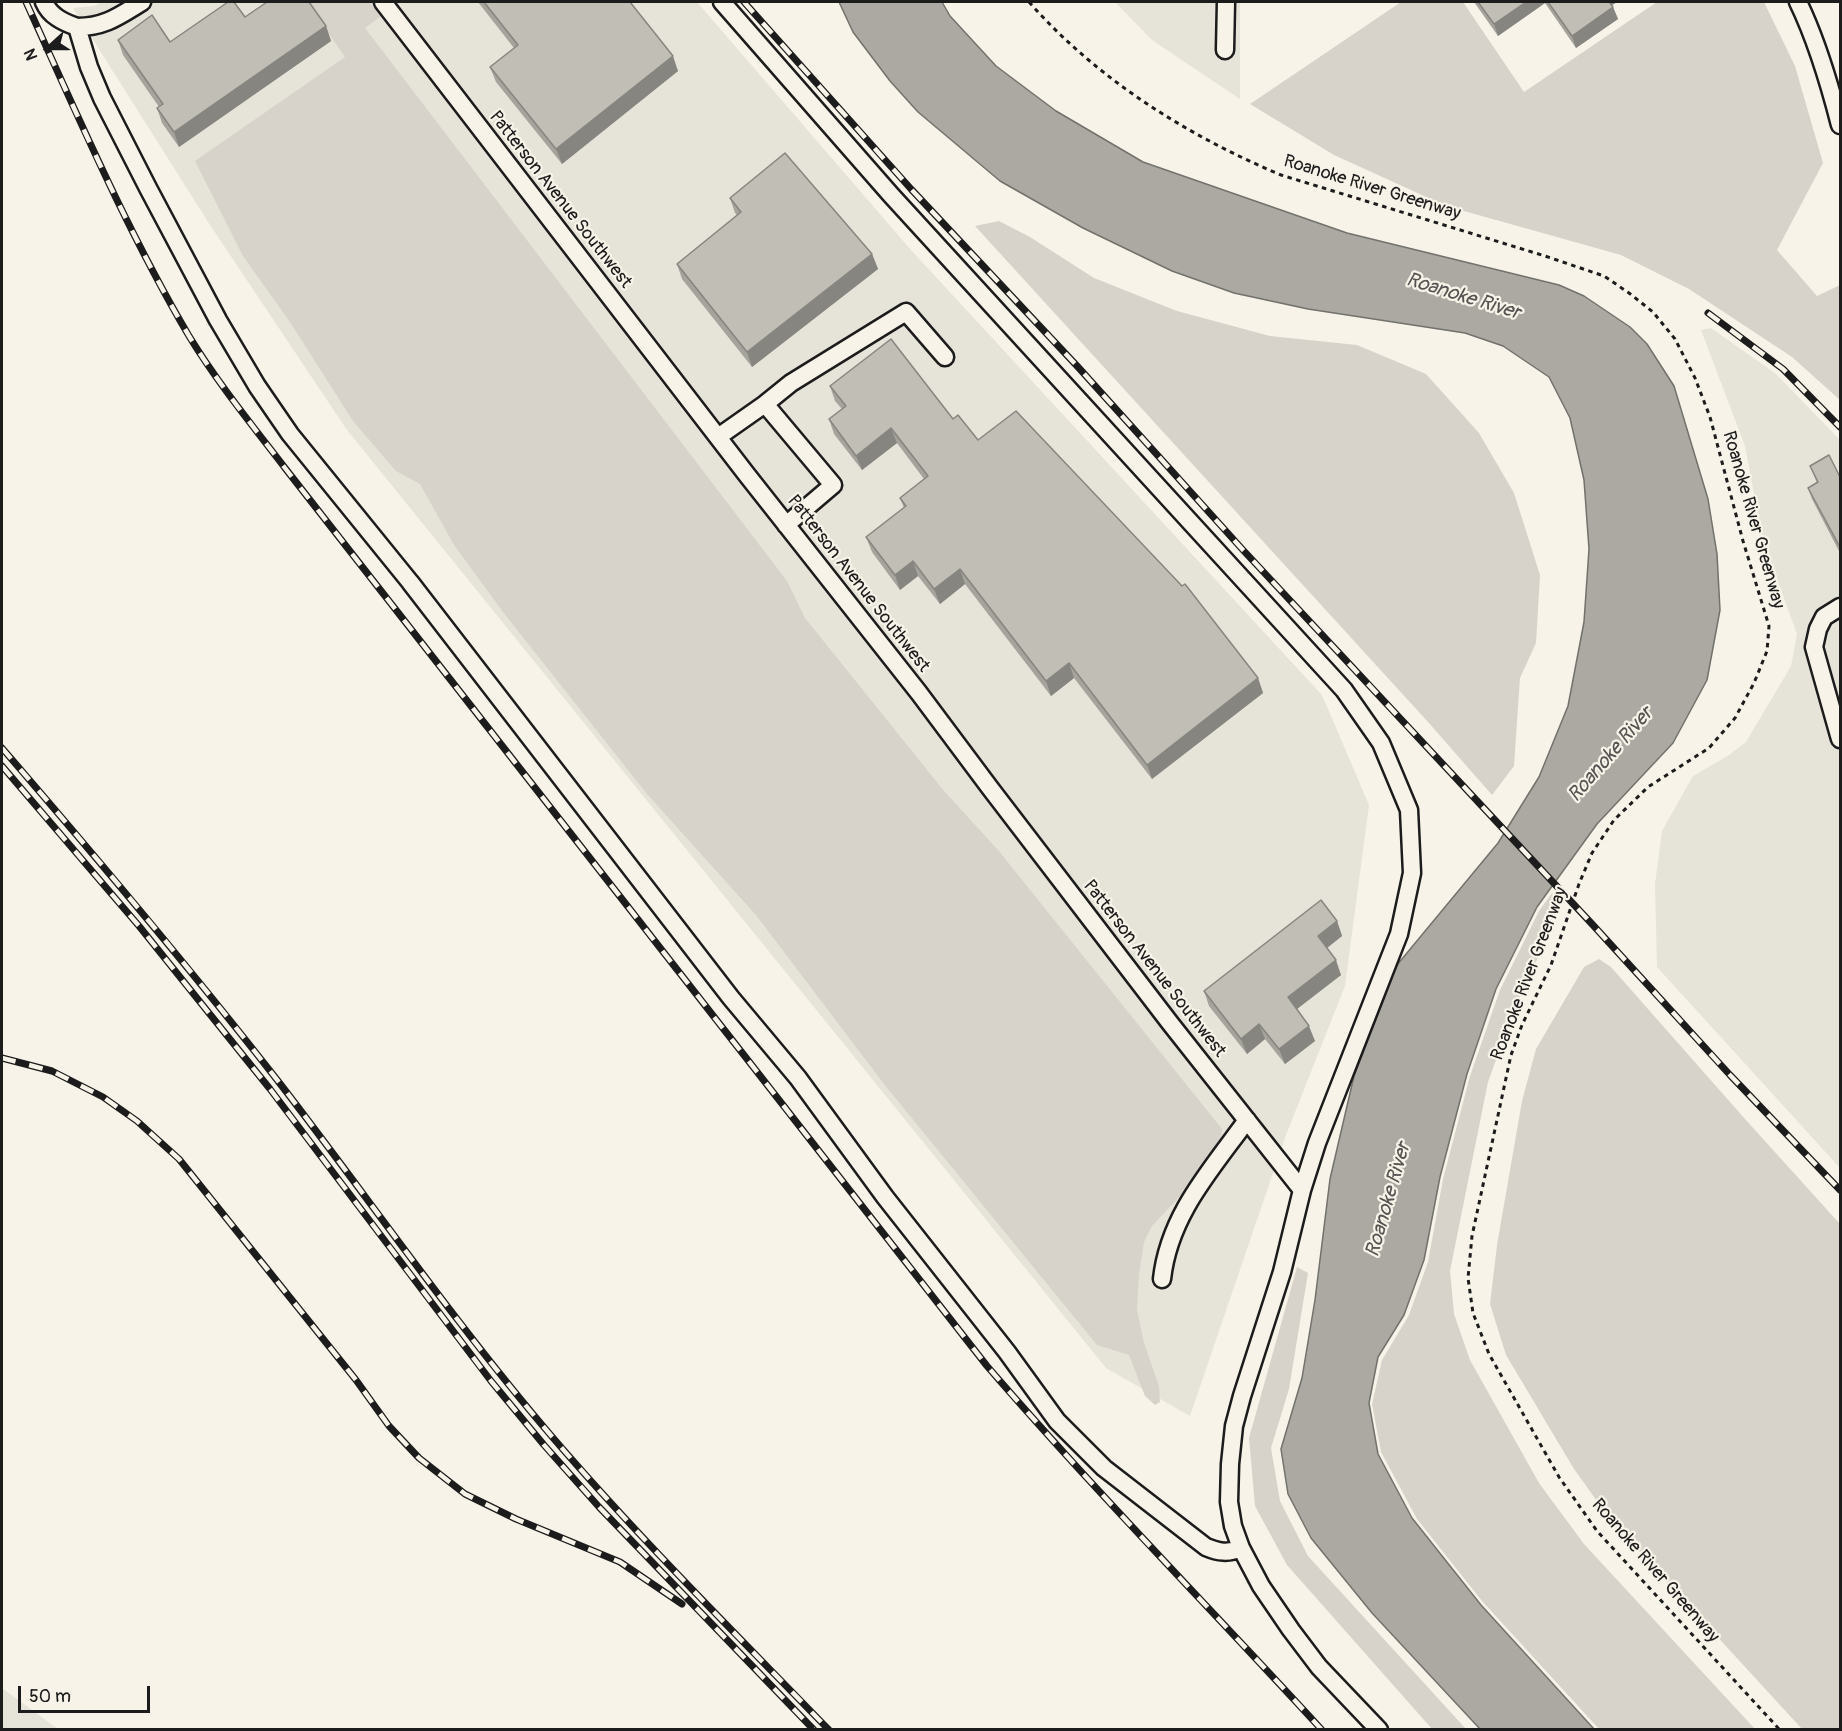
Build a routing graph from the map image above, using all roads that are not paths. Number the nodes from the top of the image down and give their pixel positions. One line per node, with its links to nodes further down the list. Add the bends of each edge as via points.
1 (44, 2): 7 (street, via 53,15)
2 (142, 2): 7 (street, via 107,23)
3 (383, 2): 12 (street, Patterson Avenue Southwest)
4 (722, 2): 17 (street, via 891,195 1344,690 1382,743 1409,810 1412,873 1399,934)
5 (1226, 2): 8 (street)
6 (1798, 2): 9 (street, via 1827,74)
7 (77, 27): 19 (street, via 102,98 154,199 218,320 290,434 410,582 731,998 798,1078 1057,1421 1104,1468 1206,1547 1227,1552)
8 (1225, 50)
9 (1840, 125)
10 (945, 357): 11 (street, via 906,312 790,383)
11 (765, 404): 12 (street); 13 (street, via 832,485)
12 (718, 436): 13 (street, Patterson Avenue Southwest)
13 (786, 525): 16 (street, Patterson Avenue Southwest)
14 (1840, 607): 15 (street, via 1824,617 1815,647)
15 (1840, 739)
16 (1247, 1120): 17 (street, Patterson Avenue Southwest); 18 (street, via 1179,1218 1169,1242)
17 (1302, 1190): 19 (street, via 1282,1272 1234,1426 1229,1502)
18 (1162, 1279)
19 (1241, 1548): 20 (street, via 1261,1586 1319,1667)
20 (1379, 1730)

